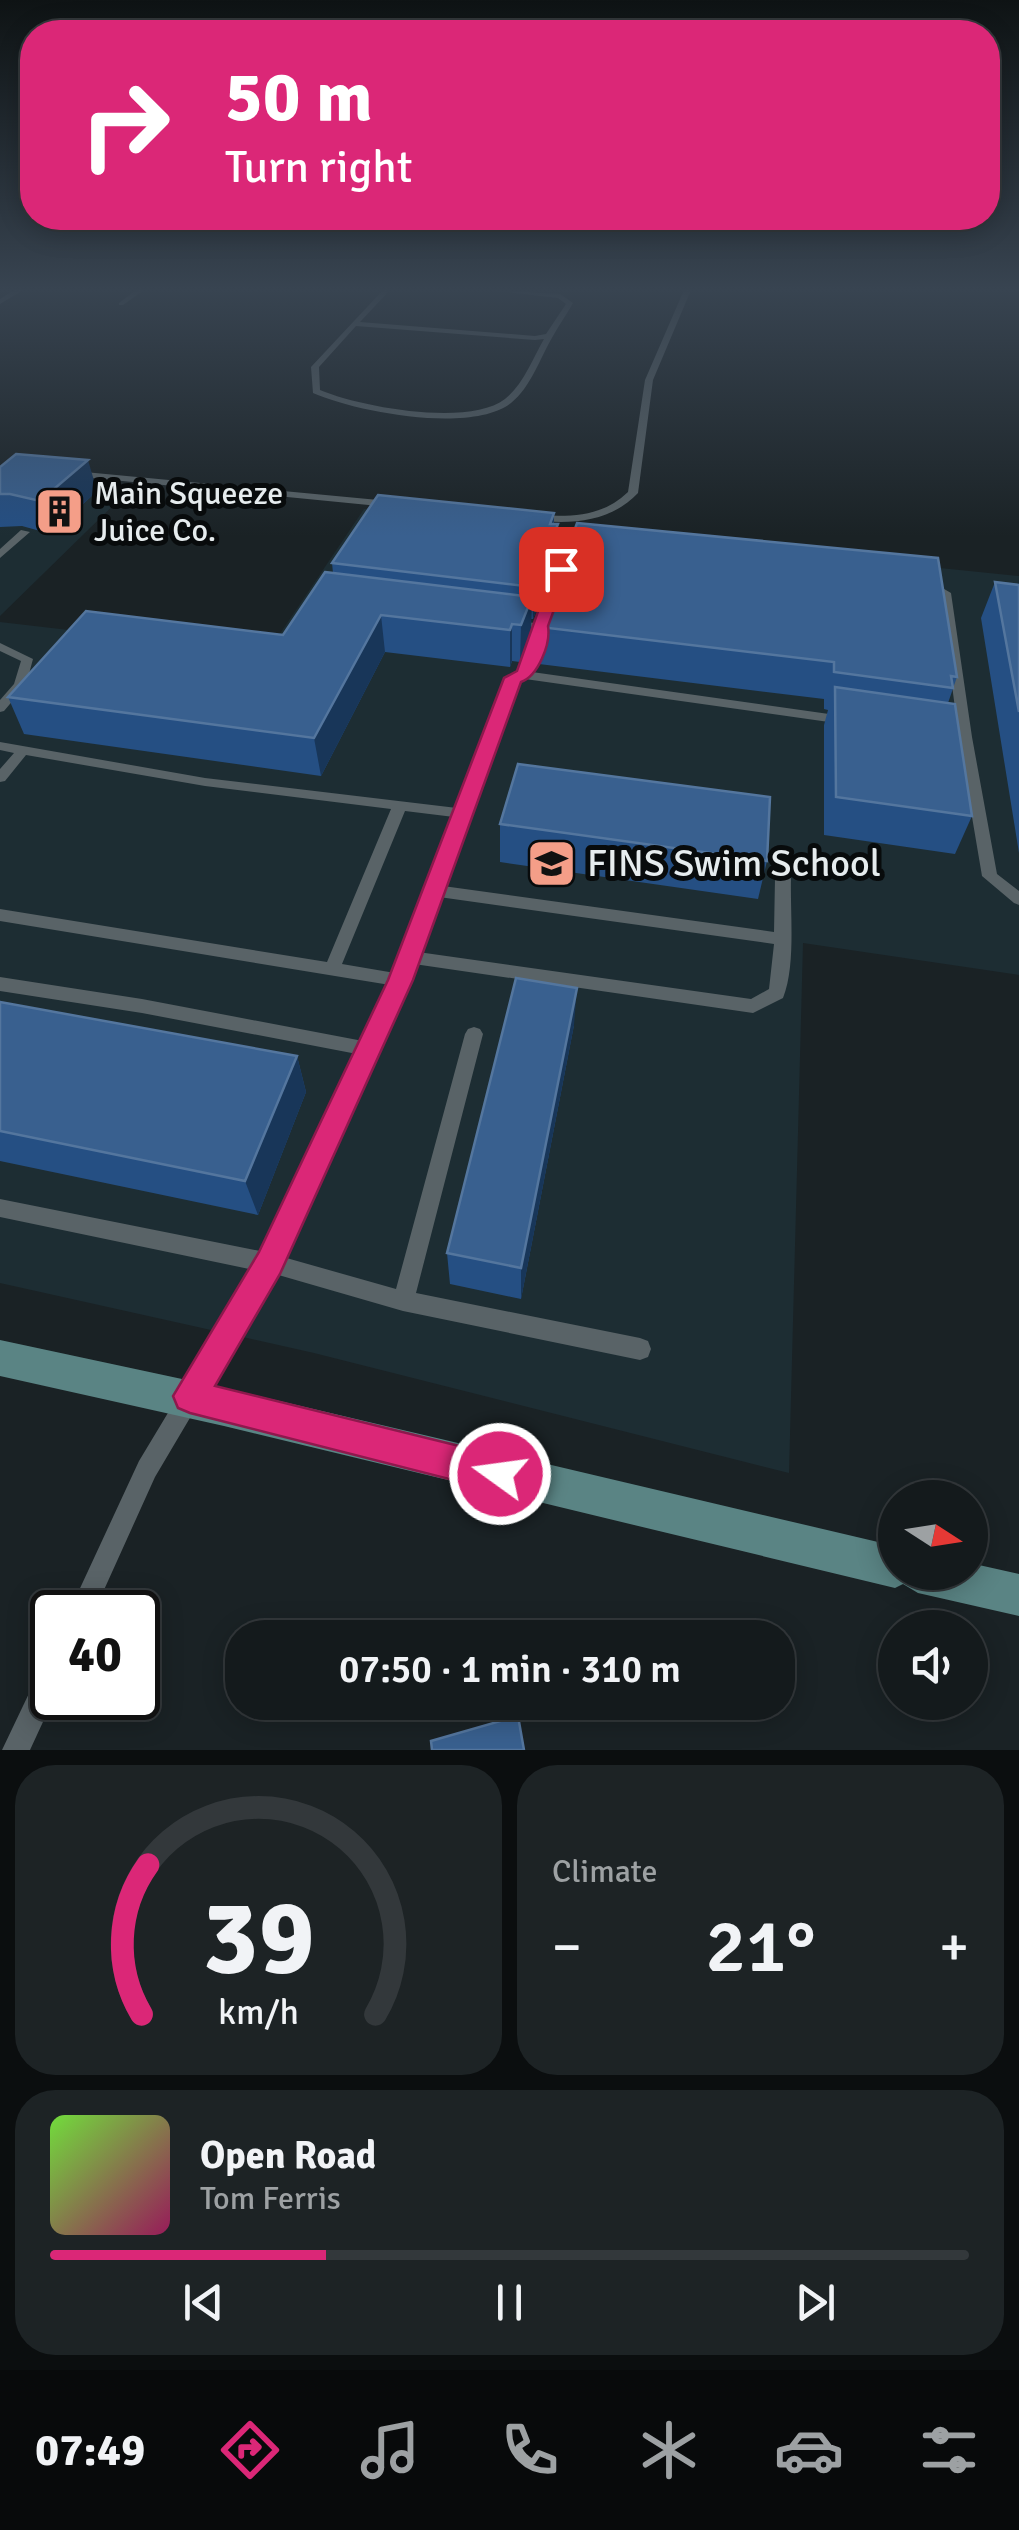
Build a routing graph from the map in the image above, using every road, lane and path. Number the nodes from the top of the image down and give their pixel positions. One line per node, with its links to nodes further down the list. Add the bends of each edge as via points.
1 (315, 372): 2 (lane, via 316,390 358,407 468,416 506,403)
2 (526, 372)
3 (653, 372): 6 (lane, via 633,493 622,506 596,516)
4 (58, 473): 5 (lane)
5 (399, 505)
6 (531, 518)
7 (25, 532): 8 (lane)
8 (0, 555)
9 (559, 575): 12 (lane)
10 (913, 578): 18 (lane, via 945,593)
11 (501, 622): 12 (lane)
12 (540, 626): 14 (lane)
13 (0, 647): 15 (lane, via 27,659 20,685)
14 (525, 674): 16 (lane); 23 (lane, via 513,678)
15 (2, 704)
16 (850, 721)
17 (946, 734): 18 (lane)
18 (965, 736): 26 (lane, via 990,876)
19 (0, 746): 20 (lane)
20 (23, 750): 21 (lane); 22 (lane, via 204,782)
21 (0, 778)
22 (400, 806): 23 (lane); 30 (lane)
23 (462, 813): 25 (lane)
24 (783, 878): 28 (lane)
25 (434, 890): 28 (lane); 29 (lane)
26 (1019, 899)
27 (0, 915): 30 (lane)
28 (782, 939): 29 (lane, via 777,993 753,1006)
29 (409, 957): 31 (lane)
30 (332, 969): 31 (lane)
31 (400, 980): 34 (lane)
32 (0, 984): 34 (lane)
33 (474, 1034): 37 (lane)
34 (368, 1049): 36 (lane)
35 (0, 1208): 36 (lane)
36 (270, 1263): 37 (lane); 40 (lane)
37 (403, 1301): 38 (lane)
38 (640, 1349)
39 (0, 1358): 40 (street)
40 (190, 1396): 41 (street); 43 (lane, via 147,1469)
41 (878, 1563)
42 (988, 1589): 44 (street)
43 (91, 1590)
44 (1019, 1596)
45 (30, 1720): 46 (lane)
46 (16, 1750)

